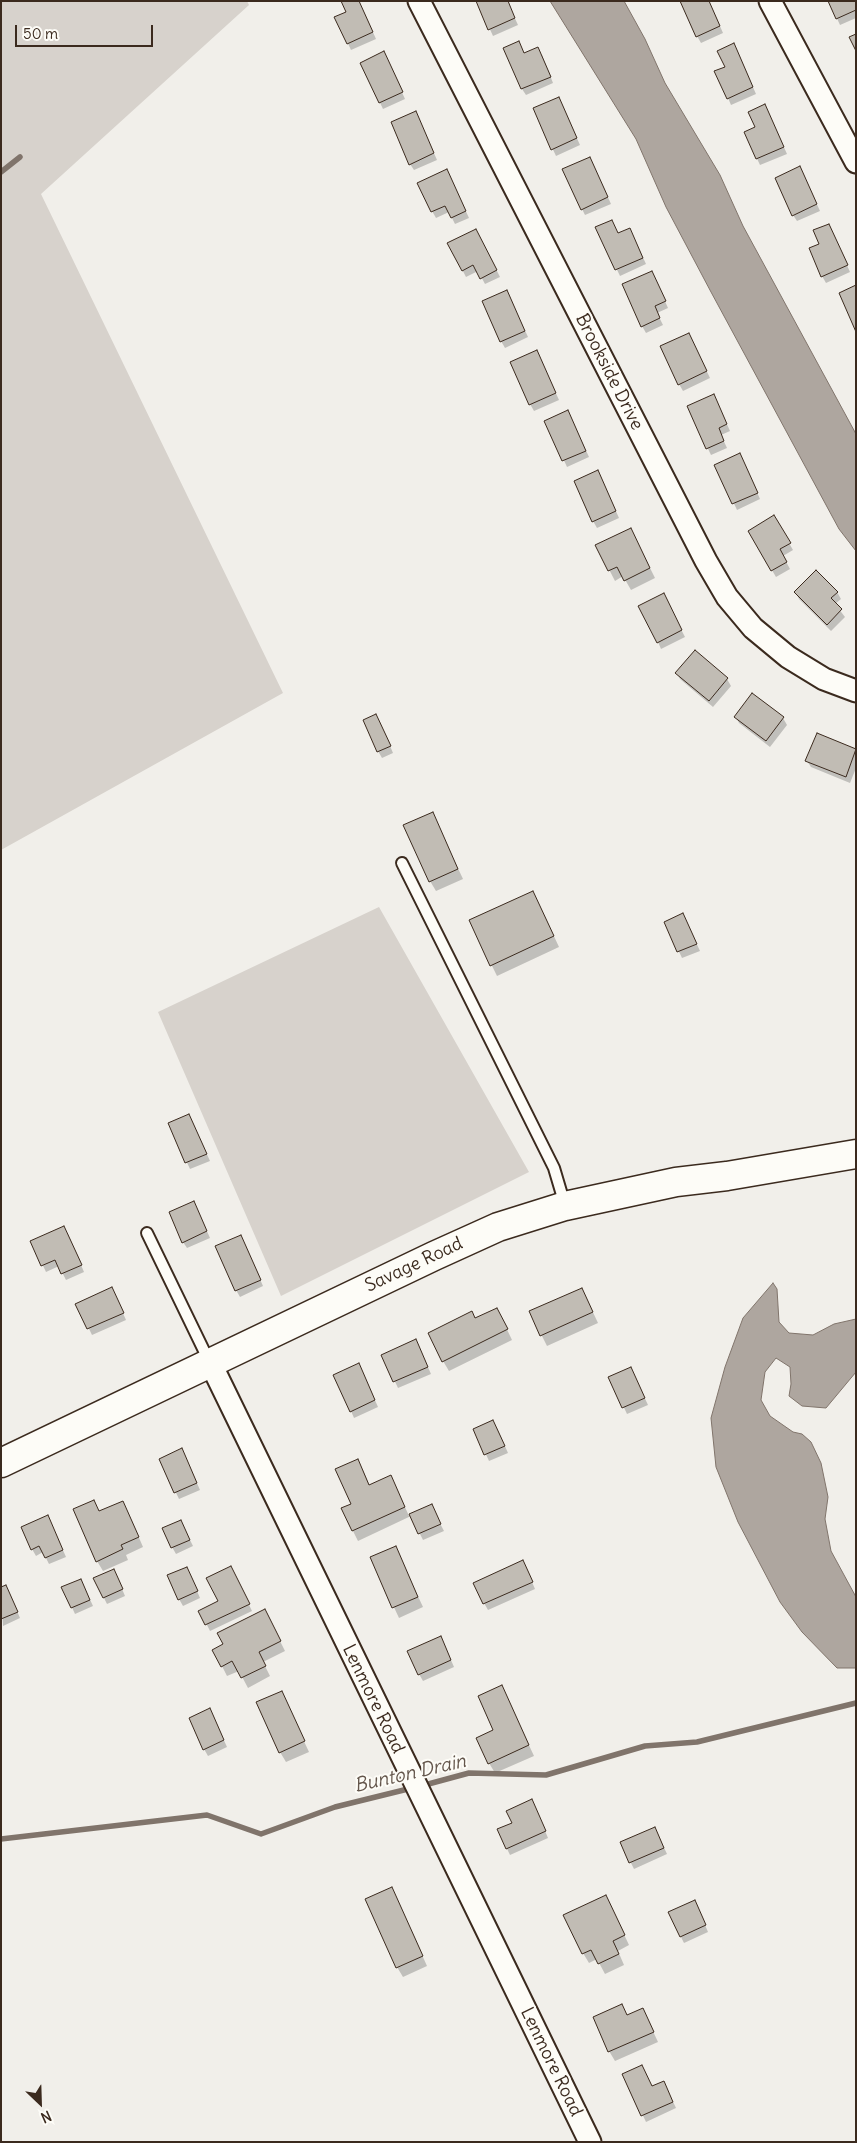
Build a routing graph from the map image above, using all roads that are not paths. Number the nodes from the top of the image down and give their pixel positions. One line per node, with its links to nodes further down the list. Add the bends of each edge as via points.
1 (419, 1): 4 (street, Brookside Drive, via 727,597 753,628 788,657 824,679)
2 (770, 1): 3 (street)
3 (856, 162)
4 (856, 691)
5 (402, 863): 7 (lane, via 554,1168)
6 (856, 1154): 7 (street, Savage Road, via 676,1182)
7 (565, 1206): 9 (street, Savage Road, via 498,1227)
8 (147, 1233): 9 (lane)
9 (210, 1362): 10 (street, Savage Road); 11 (street, Lenmore Road)
10 (1, 1463)
11 (590, 2142)

